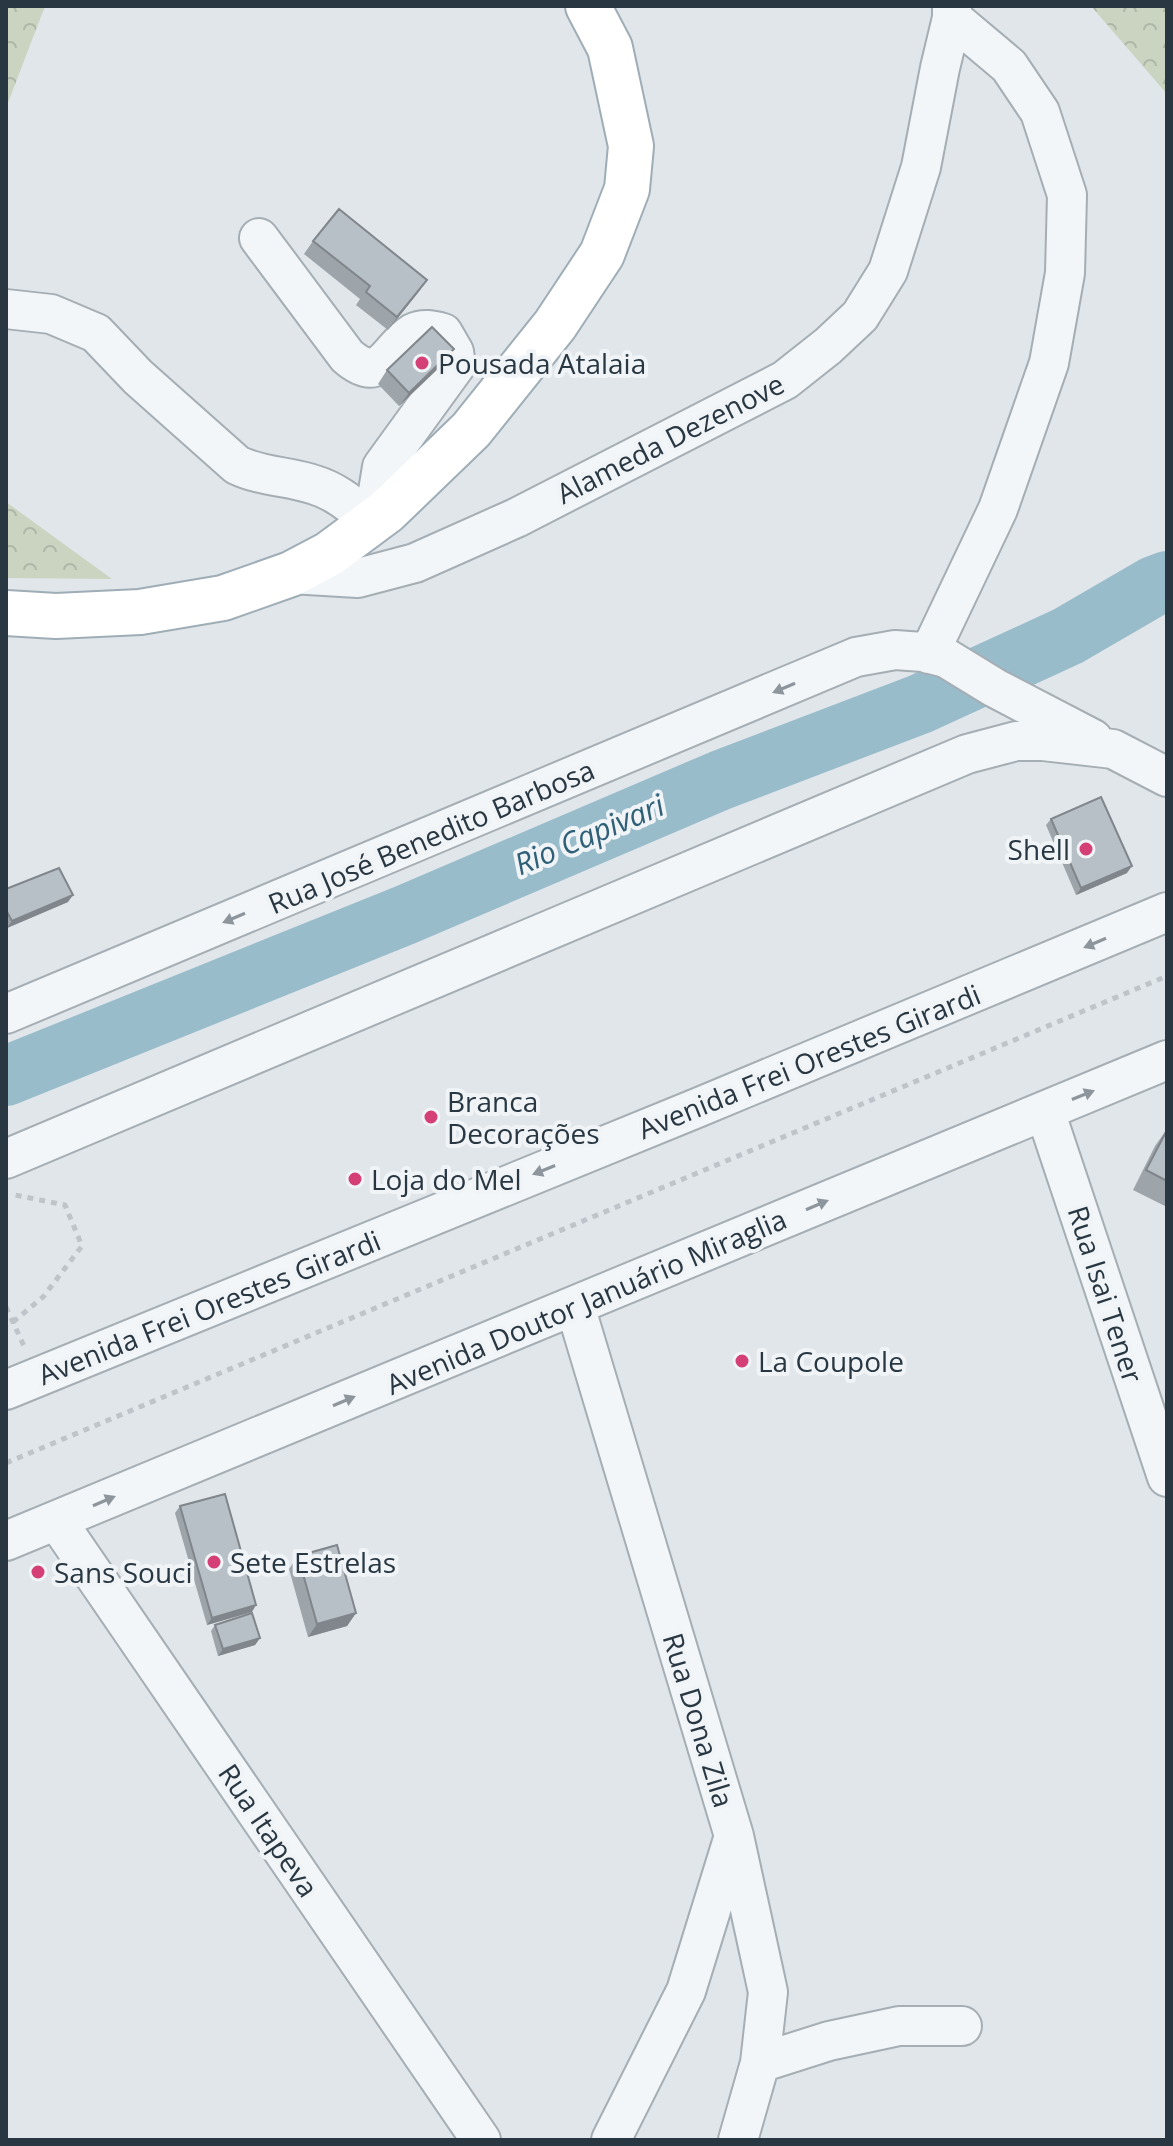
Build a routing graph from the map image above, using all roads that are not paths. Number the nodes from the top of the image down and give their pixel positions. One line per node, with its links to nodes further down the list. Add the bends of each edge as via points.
1 (588, 6): 5 (main road, via 610,48 631,146 627,189 602,254 555,325 471,430)
2 (952, 12): 6 (street, Alameda Dezenove, via 921,167 888,271 860,316 828,346 785,380 516,518 415,563 358,578); 8 (street, via 1009,66 1040,112 1067,195 1065,273 1049,363 998,509)
3 (259, 238): 5 (street, via 356,364 379,365 413,333 429,329 443,333 454,352 456,365 382,467)
4 (6, 309): 5 (street, via 51,314 96,333 237,465 315,484)
5 (373, 522): 6 (main road)
6 (291, 574): 7 (main road, via 223,598 140,612)
7 (6, 613)
8 (938, 656): 9 (street); 12 (street, Rua José Benedito Barbosa, one-way to 12, via 895,650 856,657)
9 (1113, 749): 10 (street); 15 (street, via 1016,741 967,754)
10 (1167, 777)
11 (1167, 914): 17 (street, Avenida Frei Orestes Girardi, one-way to 17)
12 (6, 1014)
13 (1167, 1060): 14 (street, Avenida Doutor Januário Miraglia, one-way to 13)
14 (1045, 1111): 16 (street, Avenida Doutor Januário Miraglia, one-way to 14); 18 (street, Rua Isai Tener)
15 (6, 1159)
16 (575, 1306): 19 (street, Avenida Doutor Januário Miraglia, one-way to 16); 21 (street, Rua Dona Zila)
17 (6, 1390)
18 (1167, 1477)
19 (57, 1521): 20 (street, Avenida Doutor Januário Miraglia); 24 (street, Rua Itapeva)
20 (6, 1541)
21 (734, 1836): 23 (street, Rua Dona Zila, via 768,1992); 25 (street, via 686,1991)
22 (962, 2026): 23 (street, via 899,2026)
23 (760, 2063): 26 (street, Rua Dona Zila)
24 (481, 2140)
25 (611, 2140)
26 (738, 2140)

